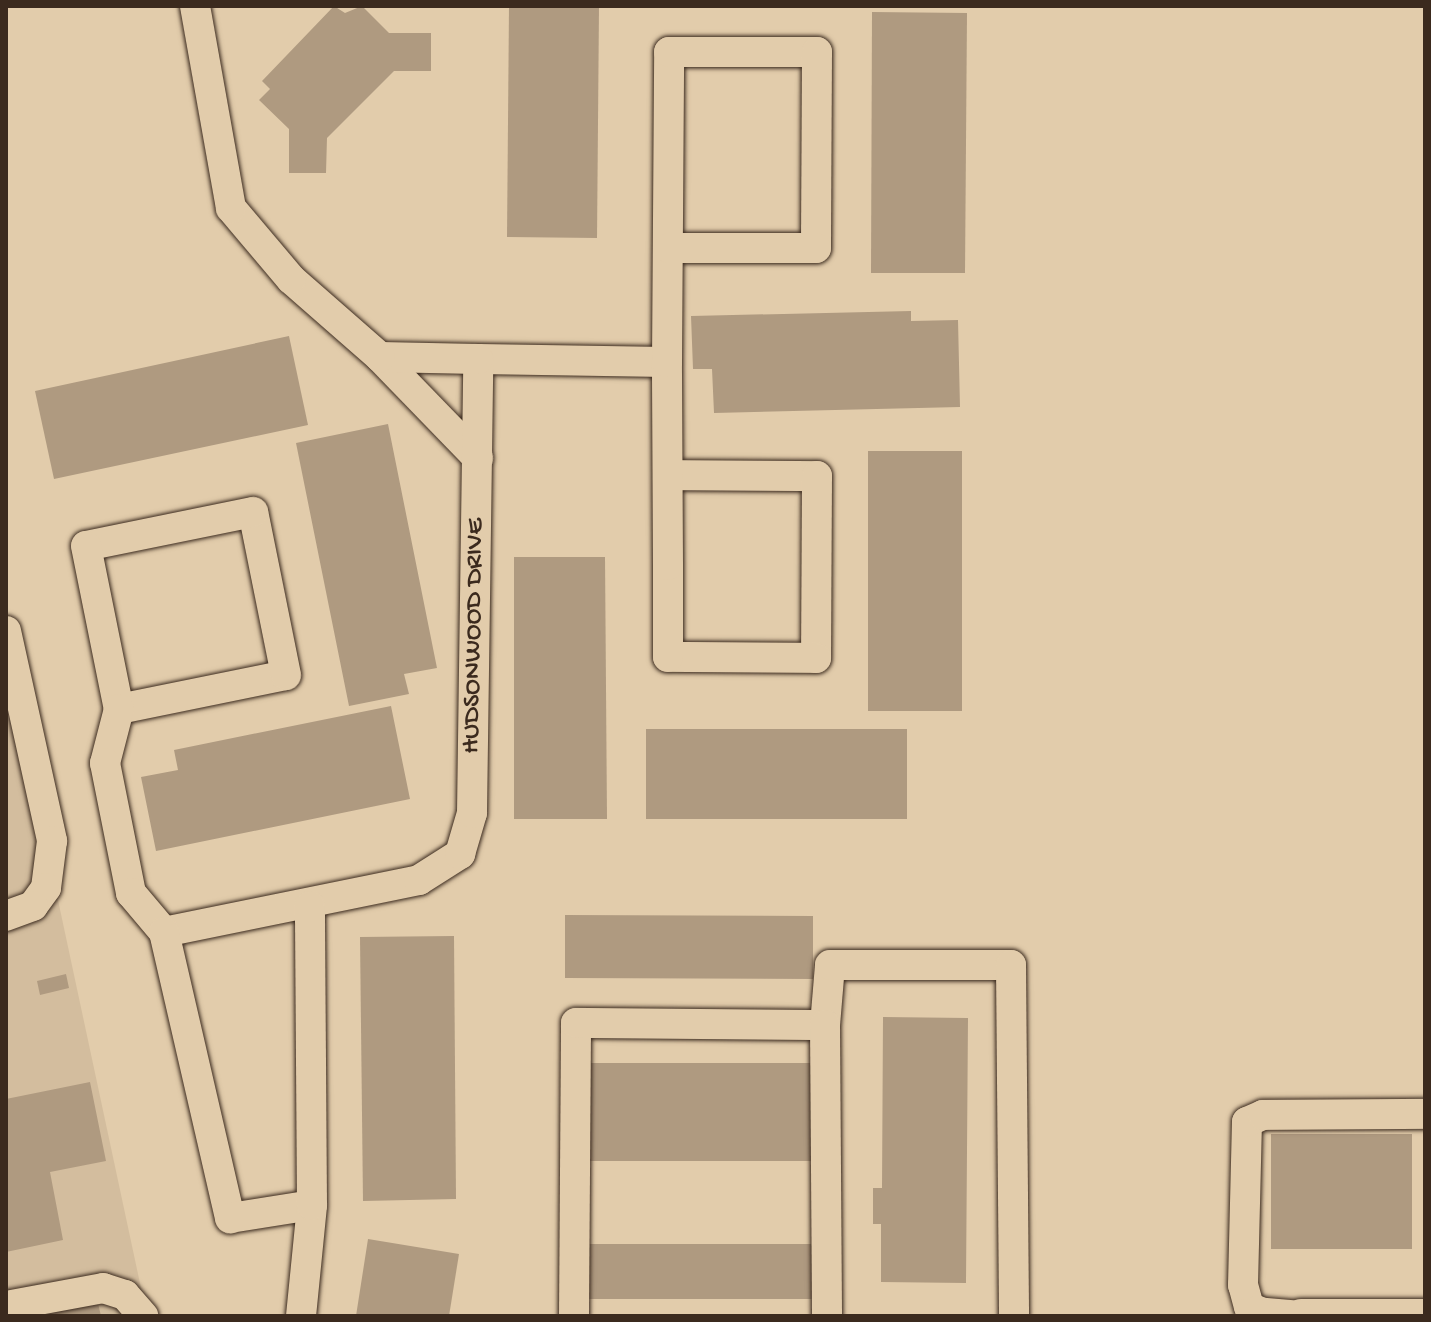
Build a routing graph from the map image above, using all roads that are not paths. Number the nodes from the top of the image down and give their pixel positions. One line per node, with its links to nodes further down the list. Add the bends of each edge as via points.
1 (195, 6): 3 (lane, via 231,208 291,279)
2 (669, 248): 2 (lane, via 816,248 817,52 669,52); 5 (lane)
3 (380, 357): 4 (lane); 6 (lane)
4 (478, 359): 5 (lane); 6 (lane, HUDSONWOOD DRIVE)
5 (667, 362): 7 (lane)
6 (478, 458): 10 (lane, HUDSONWOOD DRIVE, via 472,813 460,854 419,880)
7 (668, 475): 7 (lane, via 817,476 816,658 668,657)
8 (6, 631): 11 (lane, via 52,841 46,888 33,906)
9 (119, 709): 9 (lane, via 286,675 253,512 86,546); 12 (lane, via 105,763 131,893)
10 (310, 906): 12 (lane, HUDSONWOOD DRIVE); 15 (lane)
11 (6, 916)
12 (164, 932): 15 (lane, via 230,1218)
13 (825, 1025): 21 (lane, via 576,1023); 22 (lane); 23 (lane, via 830,965 1011,965)
14 (1425, 1114): 18 (lane, via 1263,1115 1247,1122 1243,1285 1249,1307)
15 (312, 1205): 20 (lane)
16 (6, 1306): 19 (lane, via 103,1288 138,1304)
17 (1425, 1314): 18 (lane)
18 (1301, 1315)
19 (143, 1316)
20 (301, 1316)
21 (574, 1316)
22 (827, 1316)
23 (1014, 1316)

